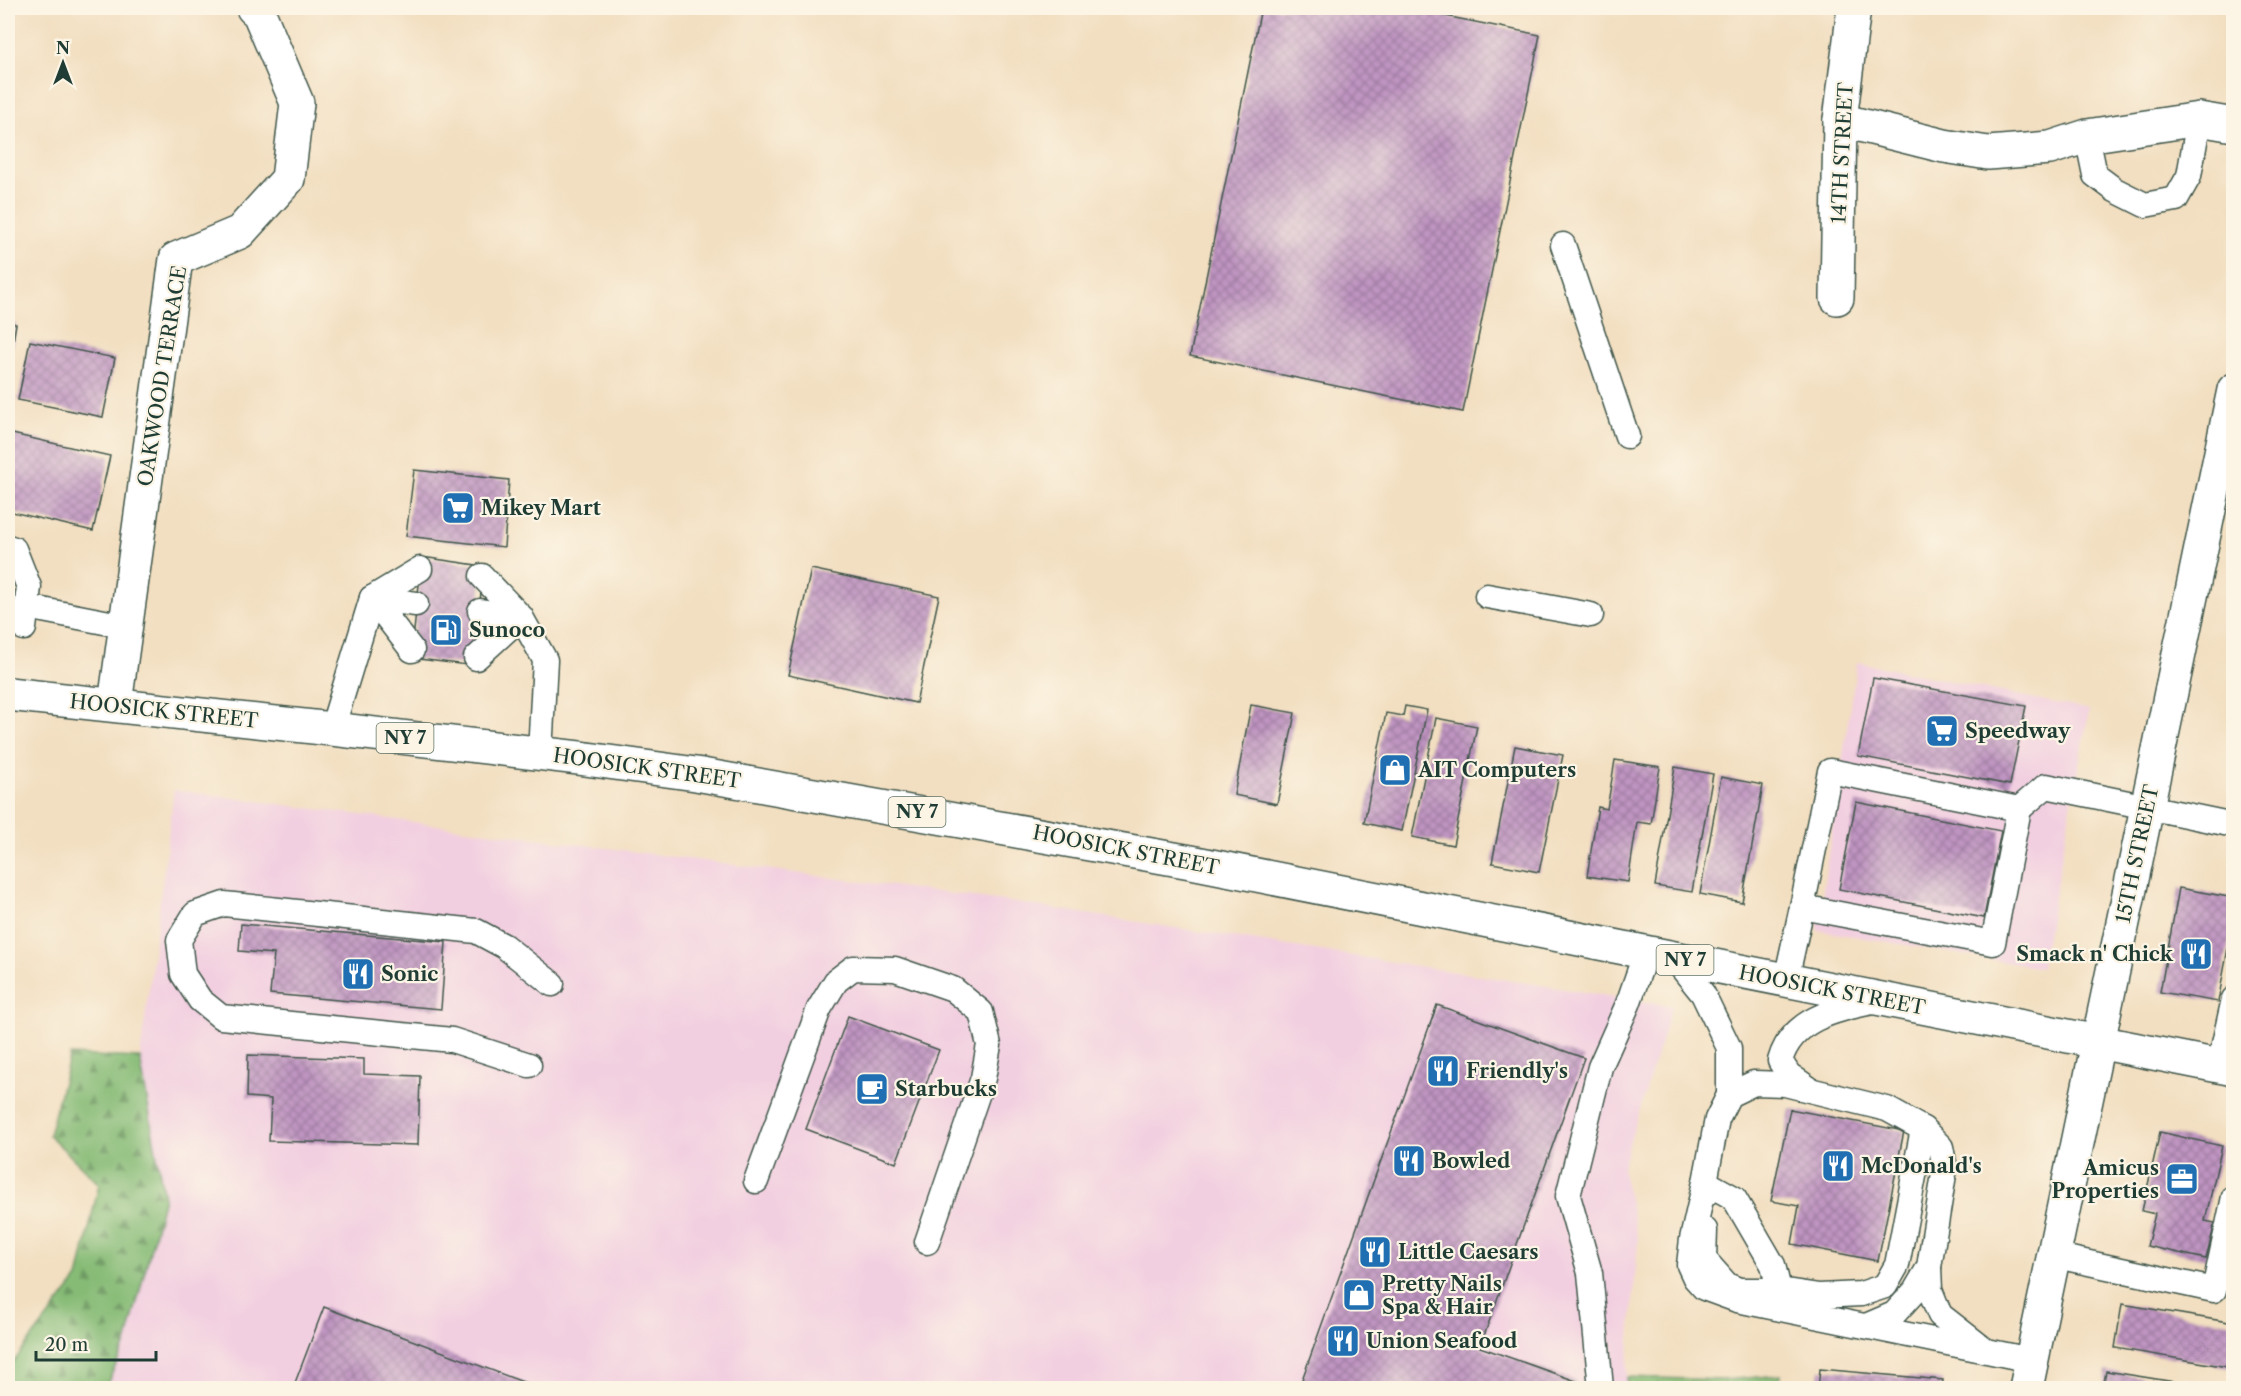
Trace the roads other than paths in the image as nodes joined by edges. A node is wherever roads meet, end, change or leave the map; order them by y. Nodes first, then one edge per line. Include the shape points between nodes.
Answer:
1 (253, 8) edge
2 (1854, 8) edge
3 (2199, 119) junction
4 (1840, 120) junction
5 (2234, 125) edge
6 (2087, 136) junction
7 (1563, 245) dead end
8 (1837, 298) dead end
9 (2234, 390) edge
10 (1627, 436) dead end
11 (8, 547) edge
12 (420, 569) dead end
13 (482, 576) dead end
14 (1487, 596) dead end
15 (372, 597) junction
16 (416, 604) dead end
17 (480, 611) dead end
18 (1591, 615) dead end
19 (521, 617) junction
20 (125, 626) junction
21 (411, 650) dead end
22 (476, 658) dead end
23 (8, 694) edge
24 (114, 704) junction
25 (332, 729) junction
26 (540, 753) junction
27 (2147, 807) junction
28 (2019, 809) junction
29 (2234, 825) edge
30 (1802, 907) junction
31 (1660, 955) junction
32 (1786, 980) junction
33 (552, 984) dead end
34 (2234, 999) edge
35 (1882, 1000) junction
36 (2096, 1043) junction
37 (529, 1065) dead end
38 (2226, 1067) edge
39 (1810, 1089) junction
40 (1729, 1095) junction
41 (1923, 1129) junction
42 (756, 1181) dead end
43 (1705, 1182) junction
44 (2234, 1197) edge
45 (927, 1242) dead end
46 (2052, 1255) junction
47 (1929, 1267) junction
48 (1779, 1290) junction
49 (1866, 1326) junction
50 (1986, 1351) junction
51 (2029, 1374) edge
52 (1601, 1389) edge

1 - 20 main road, OAKWOOD TERRACE via 259,13 297,103 288,178 240,232 176,259
2 - 4 main road, 14TH STREET
3 - 5 main road
3 - 6 main road
3 - 6 lane via 2189,176 2176,199 2145,205 2096,175
4 - 6 main road via 1988,153 2050,148
4 - 8 main road, 14TH STREET
7 - 10 lane
9 - 27 main road, 15TH STREET
11 - 20 lane via 14,549 29,587 26,618
12 - 15 lane
13 - 19 lane
14 - 18 lane
15 - 16 lane
15 - 21 lane
15 - 25 lane
17 - 19 lane
19 - 22 lane
19 - 26 lane via 545,660
20 - 24 main road, OAKWOOD TERRACE
23 - 24 main road, HOOSICK STREET / NY 7
24 - 25 main road, HOOSICK STREET / NY 7
25 - 26 main road, HOOSICK STREET / NY 7
26 - 31 main road, HOOSICK STREET / NY 7 via 696,774 989,825
27 - 28 lane via 2046,786
27 - 29 lane
27 - 36 main road, 15TH STREET
28 - 30 lane via 1993,943
28 - 30 lane via 1830,771
30 - 32 lane
31 - 32 main road, HOOSICK STREET / NY 7
31 - 40 lane via 1703,994 1729,1048
31 - 52 lane via 1628,1004 1600,1067 1568,1196 1590,1273
32 - 35 main road, HOOSICK STREET / NY 7
33 - 37 lane via 504,946 476,931 224,904 195,914 179,940 183,974 200,1000 221,1017 452,1040
34 - 38 lane
35 - 36 main road, HOOSICK STREET / NY 7
35 - 39 lane via 1832,1010 1805,1025 1787,1042 1780,1061 1789,1075
36 - 38 main road, HOOSICK STREET / NY 7
36 - 46 main road, 15TH STREET
39 - 40 lane via 1754,1083
39 - 41 lane via 1887,1109
40 - 43 lane via 1717,1119
41 - 47 lane via 1941,1148 1945,1168
41 - 48 lane via 1898,1265 1885,1286 1861,1294 1819,1296
42 - 45 lane via 819,1009 836,981 853,968 895,969 953,989 981,1012 989,1045 983,1078
43 - 48 lane via 1734,1198 1773,1265
43 - 48 lane via 1704,1259 1727,1285 1739,1290
43 - 49 lane via 1689,1265 1704,1288 1737,1300
44 - 46 lane via 2214,1290
46 - 51 main road, 15TH STREET
47 - 49 lane via 1915,1291 1894,1314
47 - 50 lane via 1930,1290 1940,1315
49 - 50 lane
50 - 51 lane

